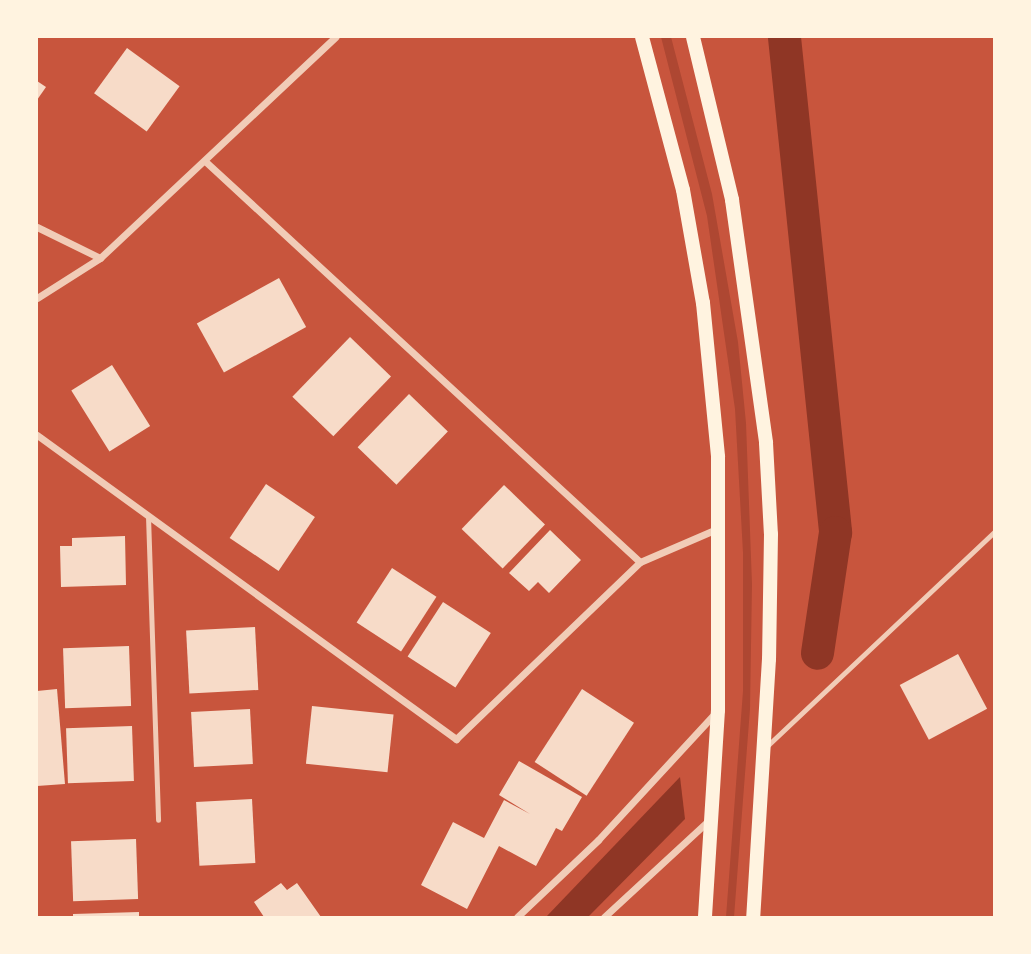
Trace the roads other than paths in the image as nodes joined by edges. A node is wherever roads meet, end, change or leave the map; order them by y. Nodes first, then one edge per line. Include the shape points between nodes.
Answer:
1 (335, 37) edge
2 (642, 37) edge
3 (693, 37) edge
4 (206, 162) junction
5 (37, 227) edge
6 (100, 258) junction
7 (37, 298) edge
8 (37, 435) edge
9 (148, 516) junction
10 (720, 528) junction
11 (994, 532) edge
12 (640, 562) junction
13 (718, 710) junction
14 (765, 749) junction
15 (713, 816) junction
16 (158, 820) dead end
17 (517, 917) edge
18 (604, 917) edge
19 (705, 917) edge
20 (753, 917) edge

1 - 4 street
2 - 10 main road via 683,190 703,303 713,385
3 - 14 main road via 732,200 760,377 771,534
4 - 6 street
4 - 12 street
5 - 6 street
6 - 7 street
8 - 9 street
9 - 12 street via 456,739
9 - 16 lane
10 - 12 street
10 - 13 main road
11 - 14 lane
13 - 15 main road
13 - 17 street via 598,840
14 - 20 main road
15 - 18 street
15 - 19 main road

